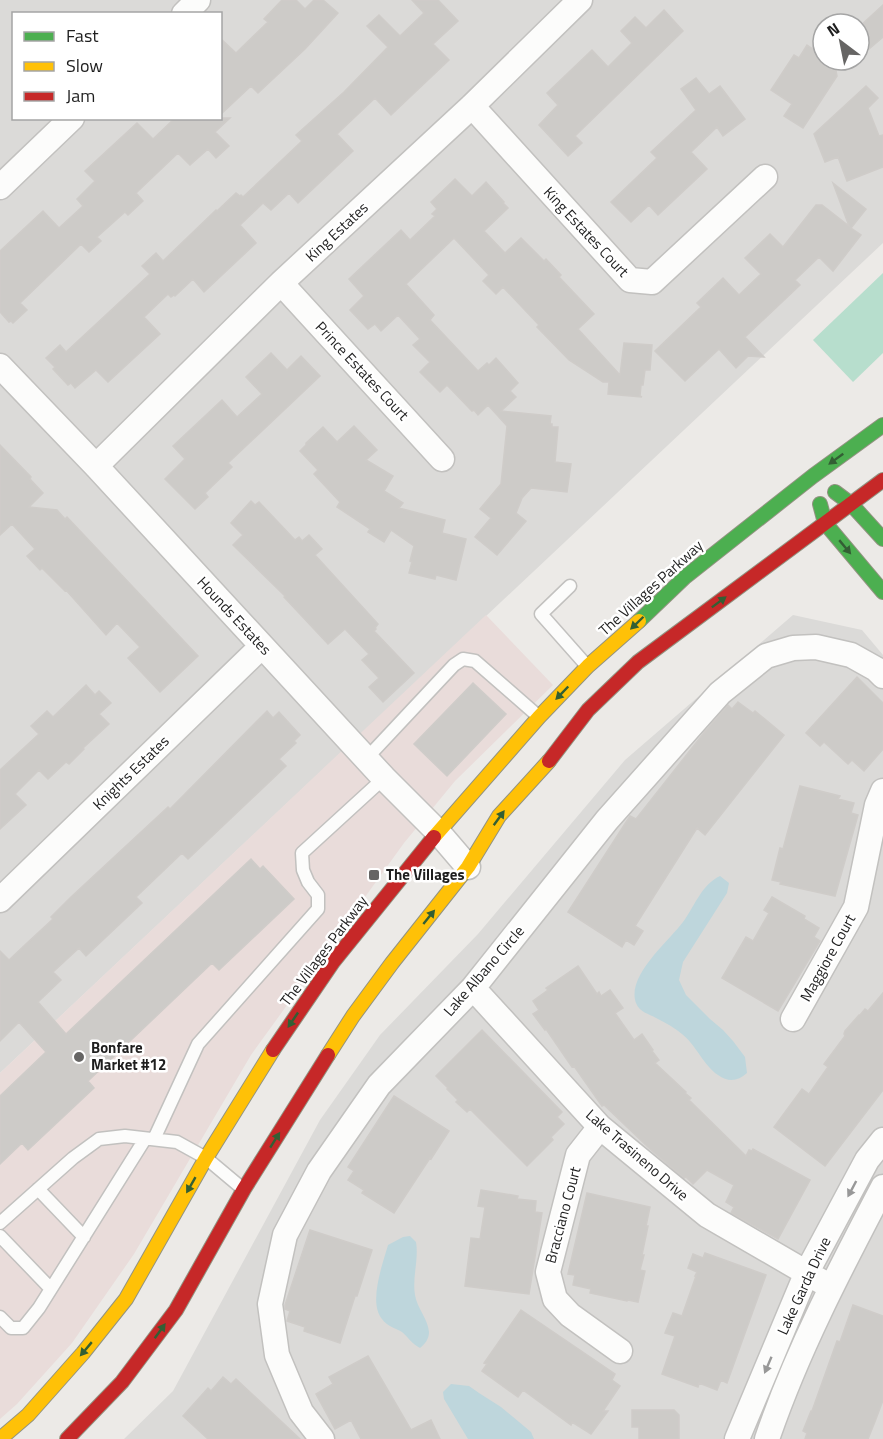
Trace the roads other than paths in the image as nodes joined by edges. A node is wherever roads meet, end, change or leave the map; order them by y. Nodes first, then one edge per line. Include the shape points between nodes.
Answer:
1 (198, 0) edge
2 (580, 0) edge
3 (186, 12) edge
4 (472, 106) junction
5 (70, 120) edge
6 (765, 177) dead end
7 (0, 187) edge
8 (281, 283) junction
9 (0, 366) edge
10 (883, 424) edge
11 (442, 459) dead end
12 (96, 466) junction
13 (813, 476) junction
14 (883, 480) edge
15 (852, 504) junction
16 (825, 523) junction
17 (883, 539) edge
18 (570, 586) dead end
19 (883, 592) edge
20 (262, 646) junction
21 (588, 666) junction
22 (883, 676) edge
23 (539, 717) junction
24 (366, 759) junction
25 (384, 778) junction
26 (883, 791) edge
27 (438, 832) junction
28 (468, 867) junction
29 (0, 900) edge
30 (473, 988) junction
31 (793, 1019) dead end
32 (600, 1127) junction
33 (150, 1139) junction
34 (883, 1140) edge
35 (207, 1158) junction
36 (883, 1187) edge
37 (38, 1189) junction
38 (244, 1189) junction
39 (0, 1223) edge
40 (0, 1236) edge
41 (84, 1237) junction
42 (807, 1272) junction
43 (831, 1287) junction
44 (51, 1289) junction
45 (0, 1317) edge
46 (620, 1351) dead end
47 (0, 1439) edge
48 (67, 1439) edge
49 (322, 1439) edge
50 (737, 1439) edge
51 (767, 1439) edge

1 - 3 street
2 - 4 street, King Estates
4 - 6 street, King Estates Court via 630,280 652,282
4 - 8 street, King Estates
5 - 7 street
8 - 11 street, Prince Estates Court
8 - 12 street, King Estates
9 - 12 street, Hounds Estates
10 -> 13 street, The Villages Parkway
12 - 20 street, Hounds Estates
13 - 15 street
13 - 16 street
13 -> 21 street, The Villages Parkway via 685,577
14 - 15 street
15 - 16 street
15 - 17 street
16 -> 19 street
28 -> 16 street via 499,816 547,764 588,710 638,662
18 - 21 lane via 541,614
20 - 24 street, Hounds Estates
20 - 29 street, Knights Estates
21 -> 23 street, The Villages Parkway
22 - 30 street, Lake Albano Circle via 851,655 816,647 793,648 766,656 720,693 608,820
23 - 24 lane via 475,661 464,659
23 - 27 street, The Villages Parkway
24 - 25 street, Hounds Estates
25 - 27 street, Hounds Estates
25 - 33 lane via 302,853 303,870 318,895 318,909 198,1044
26 - 31 street, Maggiore Court via 856,908
27 - 28 street, Hounds Estates
27 -> 35 street, The Villages Parkway via 333,962 264,1062
38 -> 28 street via 353,1016
30 - 32 street, Lake Trasineno Drive
30 - 49 street, Lake Albano Circle via 379,1085 319,1171 285,1235 270,1304 277,1355 300,1412
32 - 42 street, Lake Trasineno Drive via 707,1215
32 - 46 street, Bracciano Court via 578,1155 548,1272 555,1299 570,1315
33 - 35 lane via 177,1142
33 - 37 lane via 99,1139
33 - 41 lane
34 -> 42 street, Lake Garda Drive via 867,1160
35 - 38 lane
35 -> 47 street, The Villages Parkway via 126,1299 28,1415
36 - 43 street, Lake Garda Drive
37 - 39 lane
37 - 41 lane
48 -> 38 street via 123,1382 176,1310
40 - 44 lane
41 - 44 lane
42 - 43 street, Lake Trasineno Drive
42 -> 50 street, Lake Garda Drive
43 - 51 street, Lake Garda Drive via 781,1398
44 - 45 lane via 23,1328 11,1328

